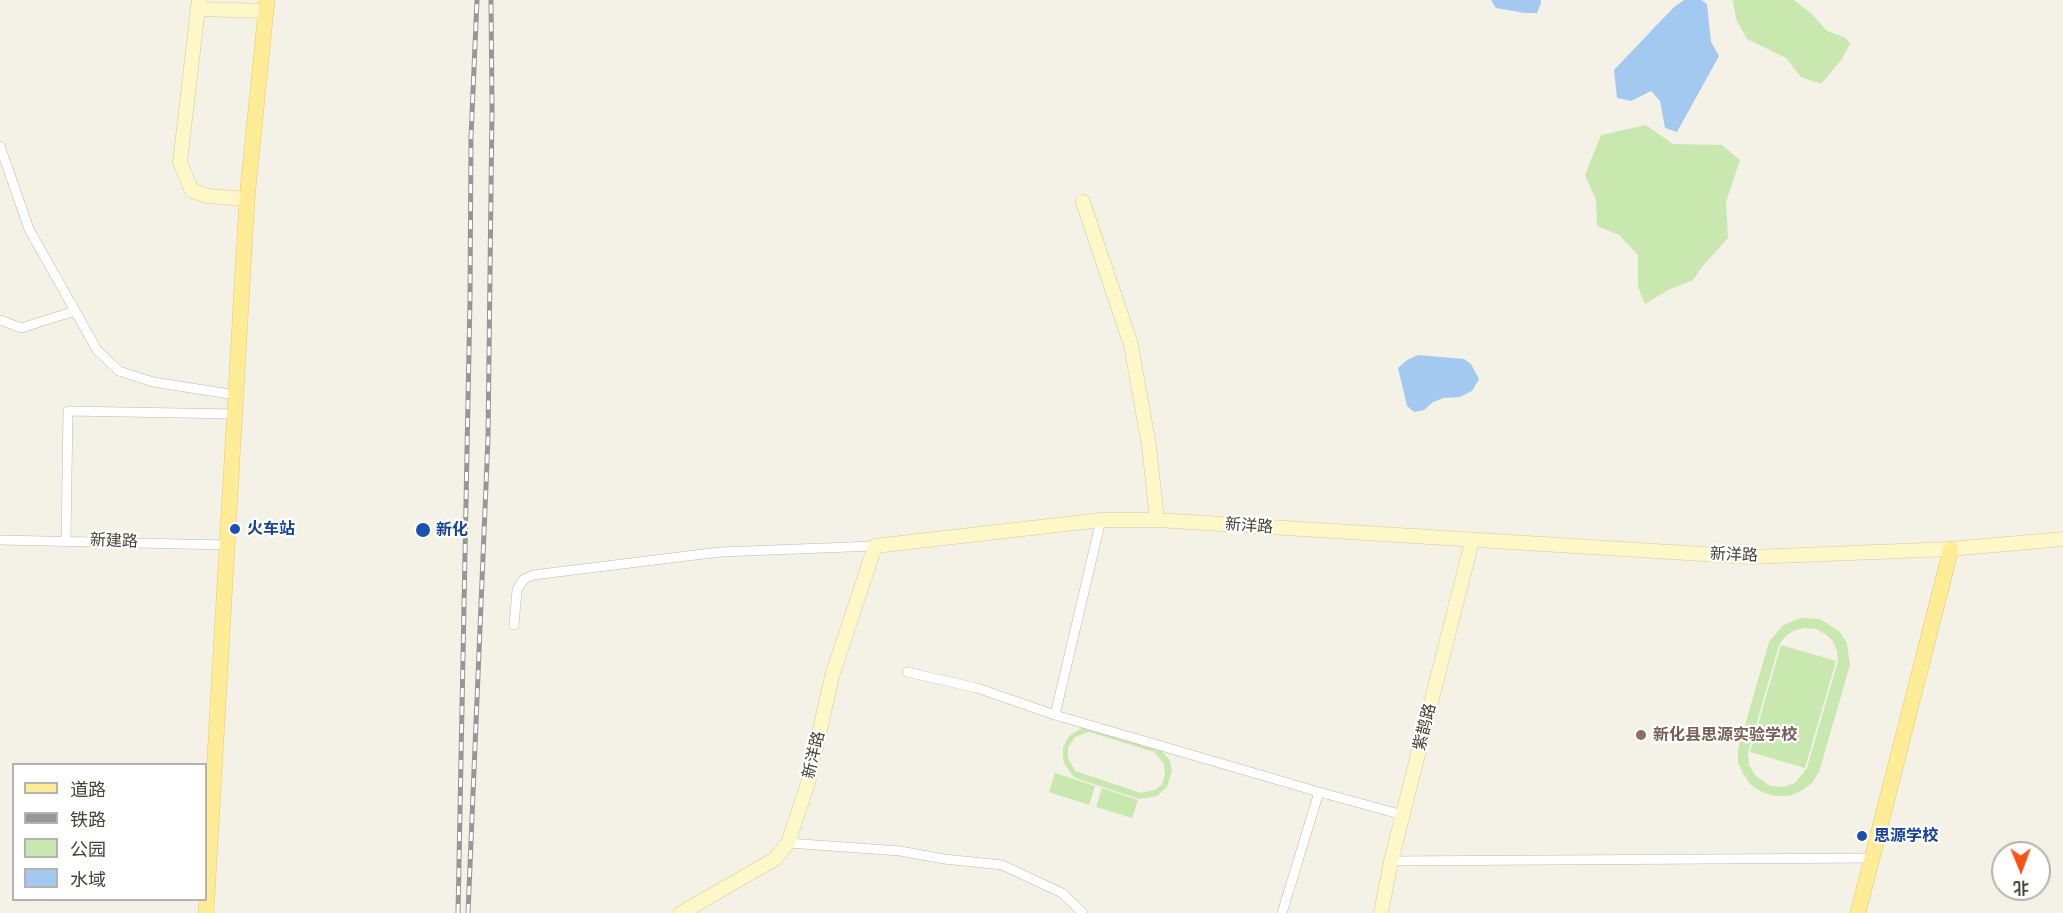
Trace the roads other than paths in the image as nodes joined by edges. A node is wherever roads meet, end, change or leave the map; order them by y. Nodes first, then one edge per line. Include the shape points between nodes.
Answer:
1 (198, 5) edge
2 (267, 5) edge
3 (0, 146) edge
4 (247, 199) junction
5 (1083, 202) dead end
6 (75, 311) junction
7 (0, 320) edge
8 (236, 394) junction
9 (235, 414) junction
10 (1157, 519) junction
11 (1101, 520) junction
12 (2063, 539) edge
13 (0, 540) edge
14 (66, 540) junction
15 (1472, 541) junction
16 (227, 545) junction
17 (874, 546) junction
18 (1951, 549) junction
19 (514, 625) dead end
20 (907, 672) dead end
21 (1055, 715) junction
22 (1319, 792) junction
23 (1403, 815) junction
24 (788, 843) junction
25 (1872, 858) junction
26 (1392, 861) junction
27 (207, 895) edge
28 (681, 913) edge
29 (1083, 913) edge
30 (1282, 913) edge
31 (1381, 913) edge
32 (1858, 913) edge

1 - 2 street
1 - 4 street via 180,162 192,191
2 - 4 main road
3 - 6 street via 29,229
4 - 8 main road
5 - 10 street via 1131,345
6 - 7 street via 21,328
6 - 8 street via 97,350 119,371 153,382
8 - 9 main road
9 - 14 street via 68,411
9 - 16 main road
10 - 11 street, 新洋路
10 - 15 street, 新洋路
11 - 17 street, 新洋路
11 - 21 street
12 - 18 street, 新洋路
13 - 14 street, 新建路
14 - 16 street, 新建路
15 - 18 street, 新洋路 via 1751,557
15 - 23 street, 紫鹊路
16 - 27 main road
17 - 19 street via 720,552 533,575 524,579 517,590
17 - 24 street, 新洋路 via 832,676 808,783
18 - 25 main road
20 - 21 street via 976,688
21 - 22 street
22 - 23 street
22 - 30 street
23 - 26 street, 紫鹊路
24 - 28 street, 新洋路 via 775,859
24 - 29 street via 900,851 1002,865 1062,893
25 - 26 street
25 - 32 main road
26 - 31 street, 紫鹊路

